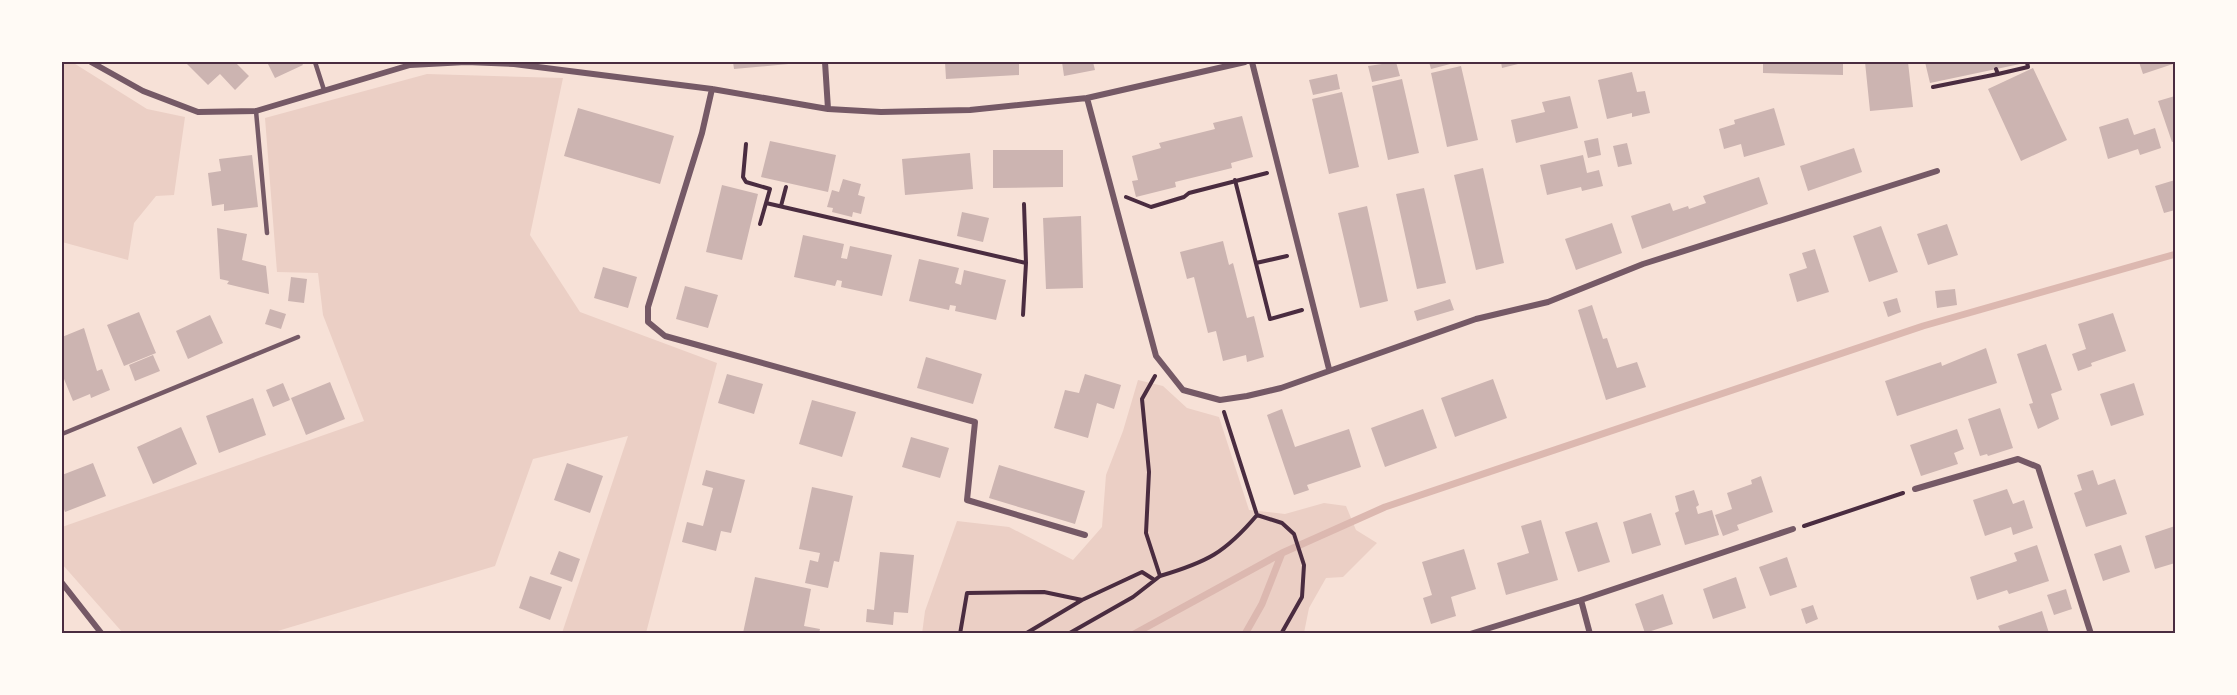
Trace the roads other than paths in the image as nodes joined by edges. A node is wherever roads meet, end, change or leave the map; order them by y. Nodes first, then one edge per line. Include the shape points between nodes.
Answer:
1 (91, 62) edge
2 (315, 62) edge
3 (825, 62) edge
4 (1245, 62) edge
5 (1252, 62) edge
6 (712, 89) junction
7 (324, 90) junction
8 (1087, 98) junction
9 (828, 109) junction
10 (256, 111) junction
11 (1937, 171) dead end
12 (267, 233) dead end
13 (298, 337) dead end
14 (1329, 369) junction
15 (62, 434) edge
16 (1915, 489) road end
17 (1793, 529) road end
18 (1085, 535) dead end
19 (62, 582) edge
20 (1581, 600) junction
21 (102, 633) edge
22 (1470, 633) edge
23 (1590, 633) edge
24 (2091, 633) edge

1 - 10 street via 143,91 198,112
2 - 7 lane
3 - 9 street
4 - 8 street
5 - 14 street
6 - 7 street via 514,64 465,62 410,65
6 - 9 street
6 - 18 street via 648,307 648,322 665,336 975,423 967,500
7 - 10 street
8 - 9 street via 970,110
8 - 14 street via 1156,356 1183,390 1220,400 1281,388
10 - 12 lane
11 - 14 street via 1643,264 1548,302 1476,319
13 - 15 lane
16 - 24 street via 2018,459 2038,467
17 - 20 street
19 - 21 street
20 - 22 street
20 - 23 street

